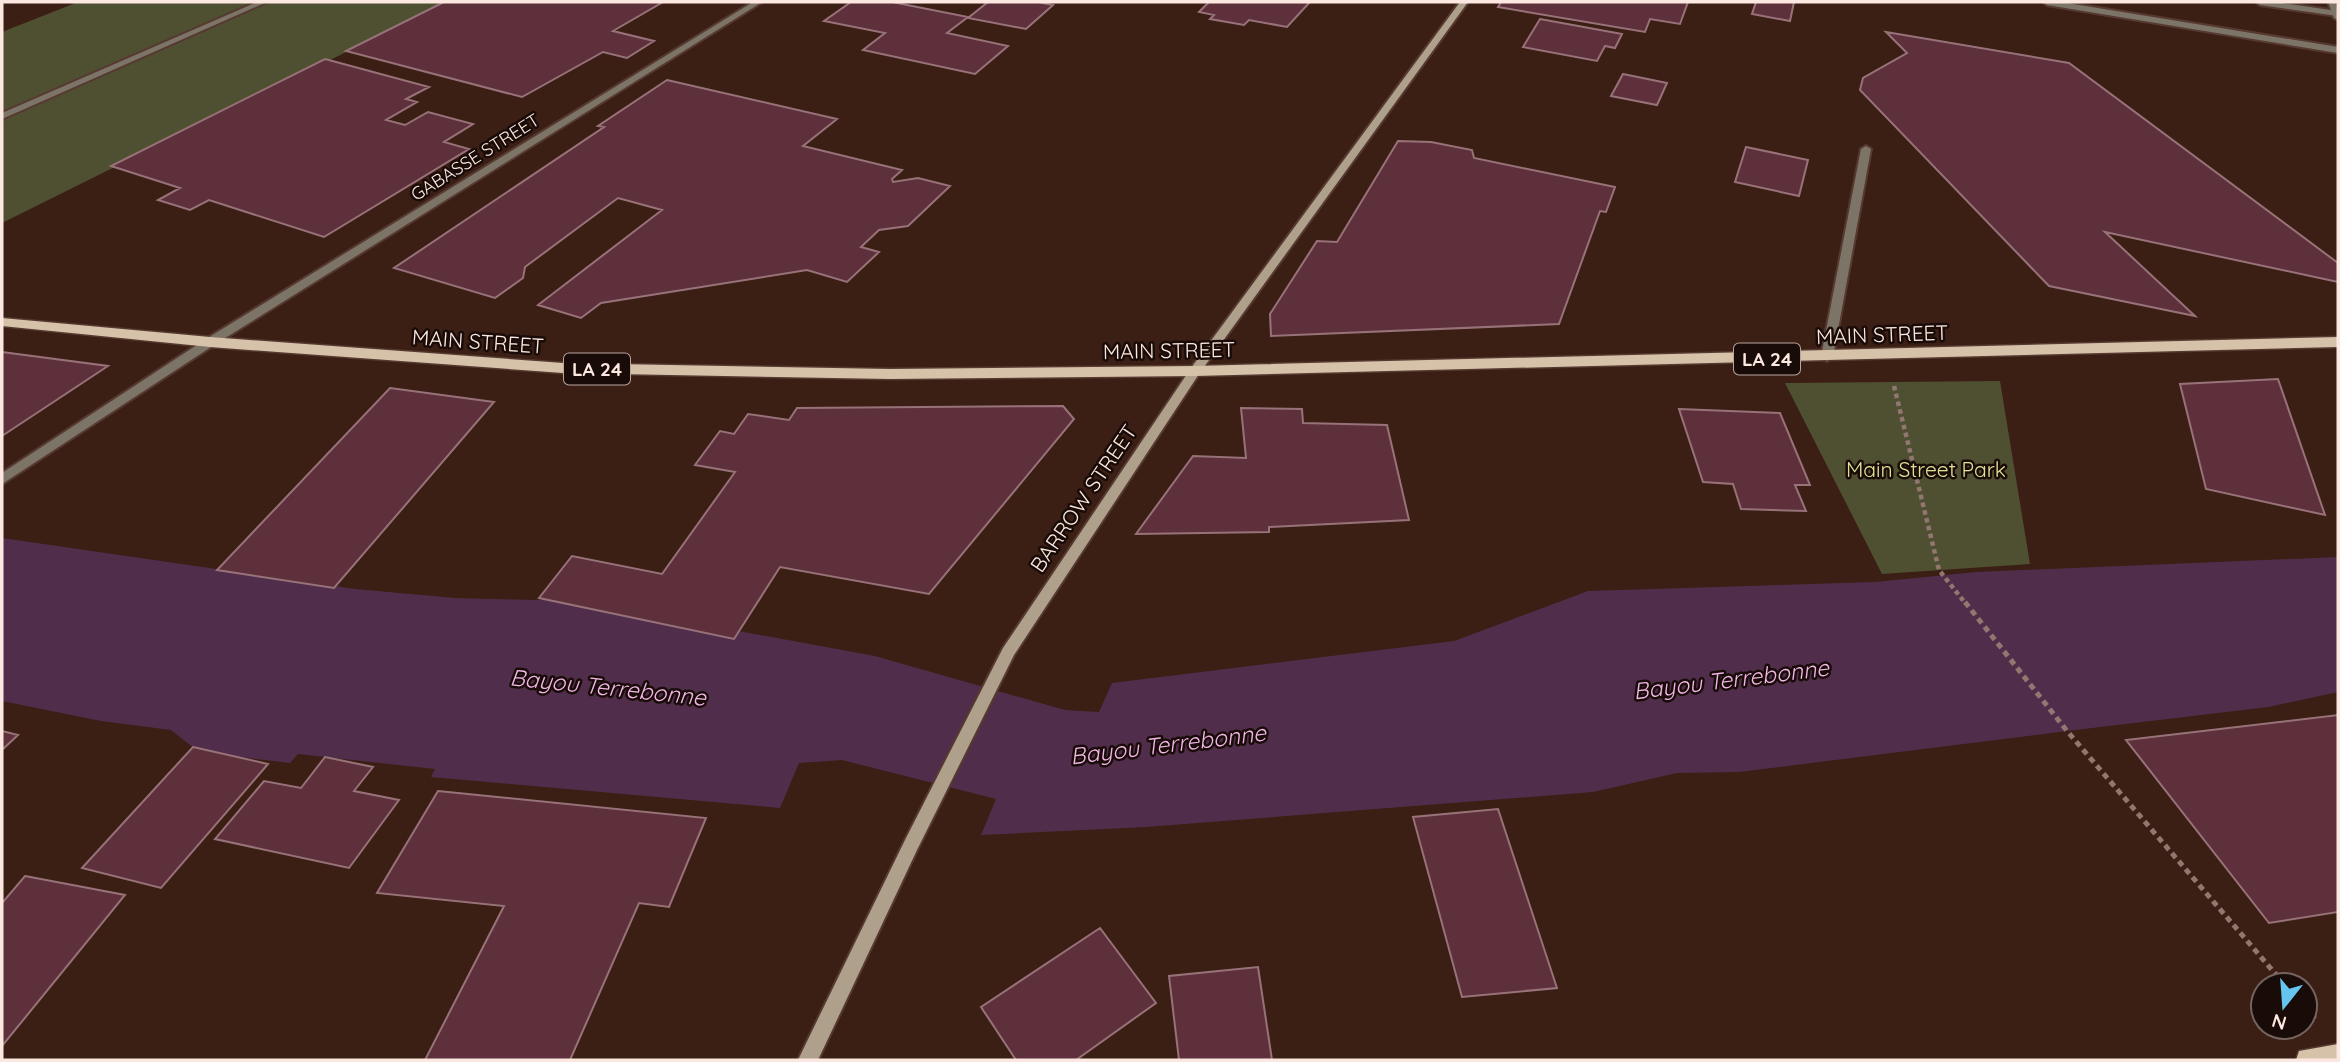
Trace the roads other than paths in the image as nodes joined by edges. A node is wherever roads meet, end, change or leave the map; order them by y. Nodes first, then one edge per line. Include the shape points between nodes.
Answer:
1 (263, 2) edge
2 (758, 2) edge
3 (1464, 2) edge
4 (2047, 2) edge
5 (2260, 2) edge
6 (2332, 2) edge
7 (2337, 16) edge
8 (2338, 50) edge
9 (2, 116) edge
10 (1866, 149) dead end
11 (2, 322) edge
12 (210, 342) junction
13 (2338, 342) edge
14 (1827, 357) junction
15 (1195, 371) junction
16 (2, 479) edge
17 (2338, 1056) edge
18 (808, 1060) edge
19 (2308, 1060) edge

1 - 9 street
2 - 12 street, GABASSE STREET
3 - 15 main road, BARROW STREET
4 - 8 street
5 - 7 street
6 - 7 street
10 - 14 street
11 - 12 main road, MAIN STREET / LA 24
12 - 15 main road, MAIN STREET / LA 24 via 563,368 890,374
12 - 16 street, GABASSE STREET
13 - 14 main road, MAIN STREET / LA 24
14 - 15 main road, MAIN STREET / LA 24
15 - 18 main road, BARROW STREET via 1008,652
17 - 19 main road

